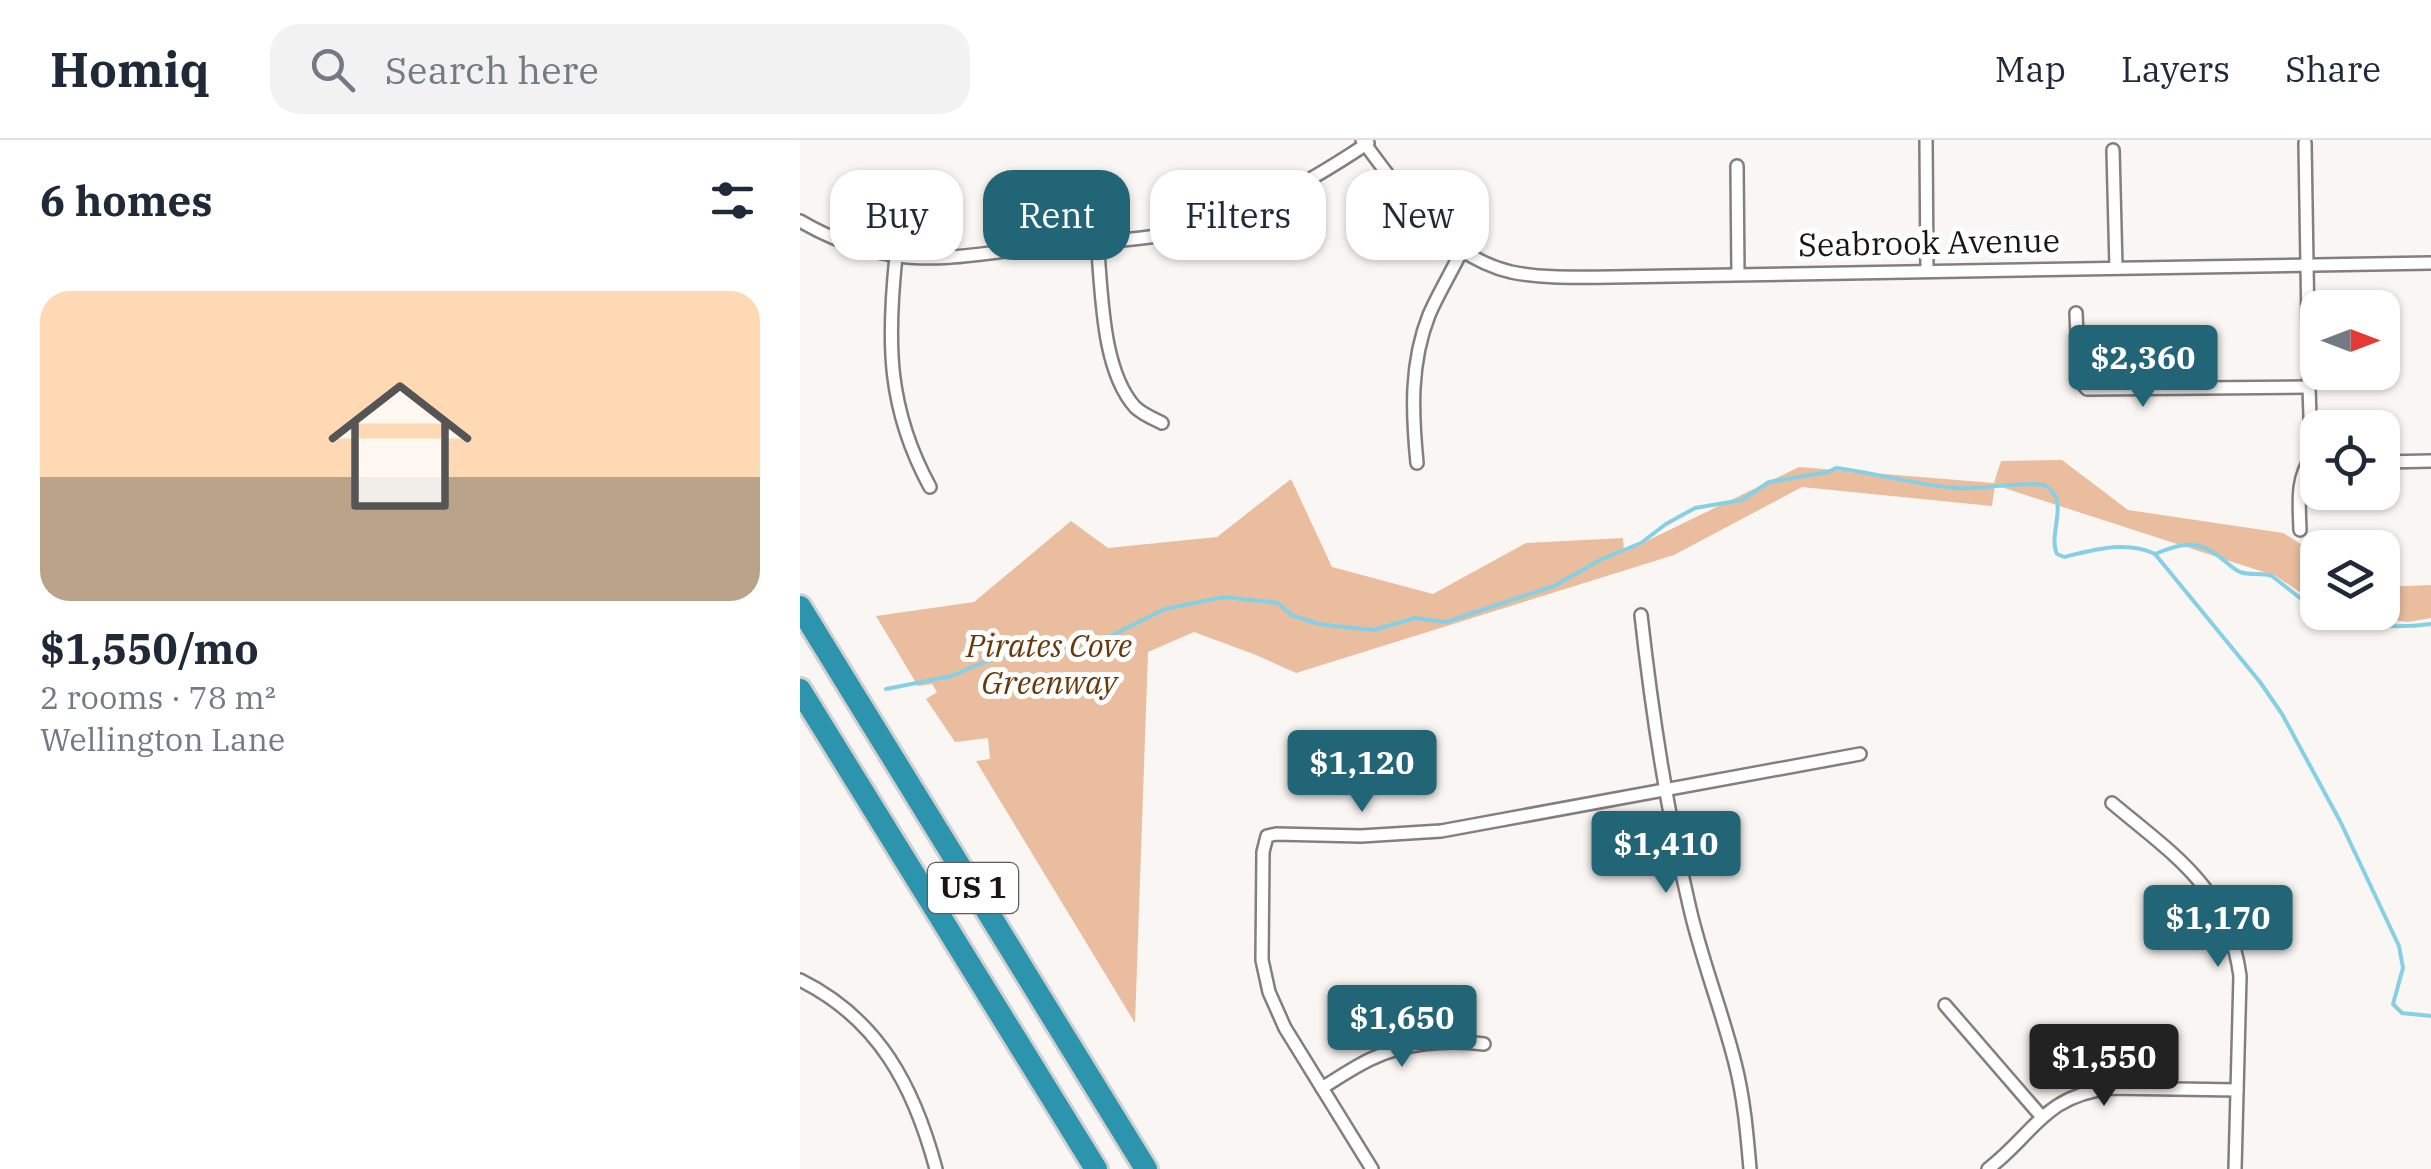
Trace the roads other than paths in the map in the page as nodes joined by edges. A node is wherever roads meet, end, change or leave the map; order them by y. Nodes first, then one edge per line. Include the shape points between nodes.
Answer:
1 (1926, 140) edge
2 (1366, 142) edge
3 (2305, 143) dead end
4 (2113, 150) dead end
5 (1737, 166) dead end
6 (1387, 170) edge
7 (800, 221) edge
8 (830, 236) edge
9 (1130, 237) edge
10 (896, 260) edge
11 (1098, 260) edge
12 (1458, 260) edge
13 (1478, 260) edge
14 (2431, 263) edge
15 (2306, 266) junction
16 (2116, 268) junction
17 (1927, 270) junction
18 (1738, 274) junction
19 (2306, 290) edge
20 (2076, 314) dead end
21 (2300, 387) edge
22 (1162, 423) dead end
23 (2431, 461) edge
24 (2400, 462) edge
25 (1417, 463) dead end
26 (2300, 481) edge
27 (930, 486) dead end
28 (2300, 530) dead end
29 (800, 608) edge
30 (1642, 615) dead end
31 (800, 690) edge
32 (1860, 754) dead end
33 (1666, 790) junction
34 (2112, 803) dead end
35 (800, 980) edge
36 (1945, 1005) dead end
37 (1484, 1044) dead end
38 (1322, 1088) junction
39 (2237, 1090) junction
40 (2041, 1116) junction
41 (936, 1169) edge
42 (1096, 1169) edge
43 (1146, 1169) edge
44 (1372, 1169) edge
45 (1750, 1169) edge
46 (1988, 1169) edge
47 (2235, 1169) edge

1 - 17 street
2 - 6 street, Seabrook Avenue
2 - 9 street via 1246,211
3 - 15 street
4 - 16 street
5 - 18 street
7 - 8 street
10 - 27 street via 892,366 900,415
11 - 22 street via 1114,364 1137,410
12 - 25 street via 1419,347 1412,395
13 - 18 street, Seabrook Avenue via 1535,276
14 - 15 street, Seabrook Avenue
15 - 16 street, Seabrook Avenue
15 - 19 street
16 - 17 street, Seabrook Avenue
17 - 18 street, Seabrook Avenue
20 - 21 street via 2079,380 2087,389
23 - 24 street
26 - 28 street
29 - 43 highway, US 1
30 - 33 street
31 - 42 highway, US 1
32 - 33 street
33 - 38 street via 1441,831 1267,836 1265,978 1280,1018
33 - 45 street via 1689,907 1736,1067
34 - 39 street via 2196,876 2230,929 2240,976
35 - 41 street via 850,1012 883,1049 925,1128
36 - 40 street
37 - 38 street via 1439,1042 1398,1050
38 - 44 street
39 - 40 street via 2090,1090
39 - 47 street
40 - 46 street

